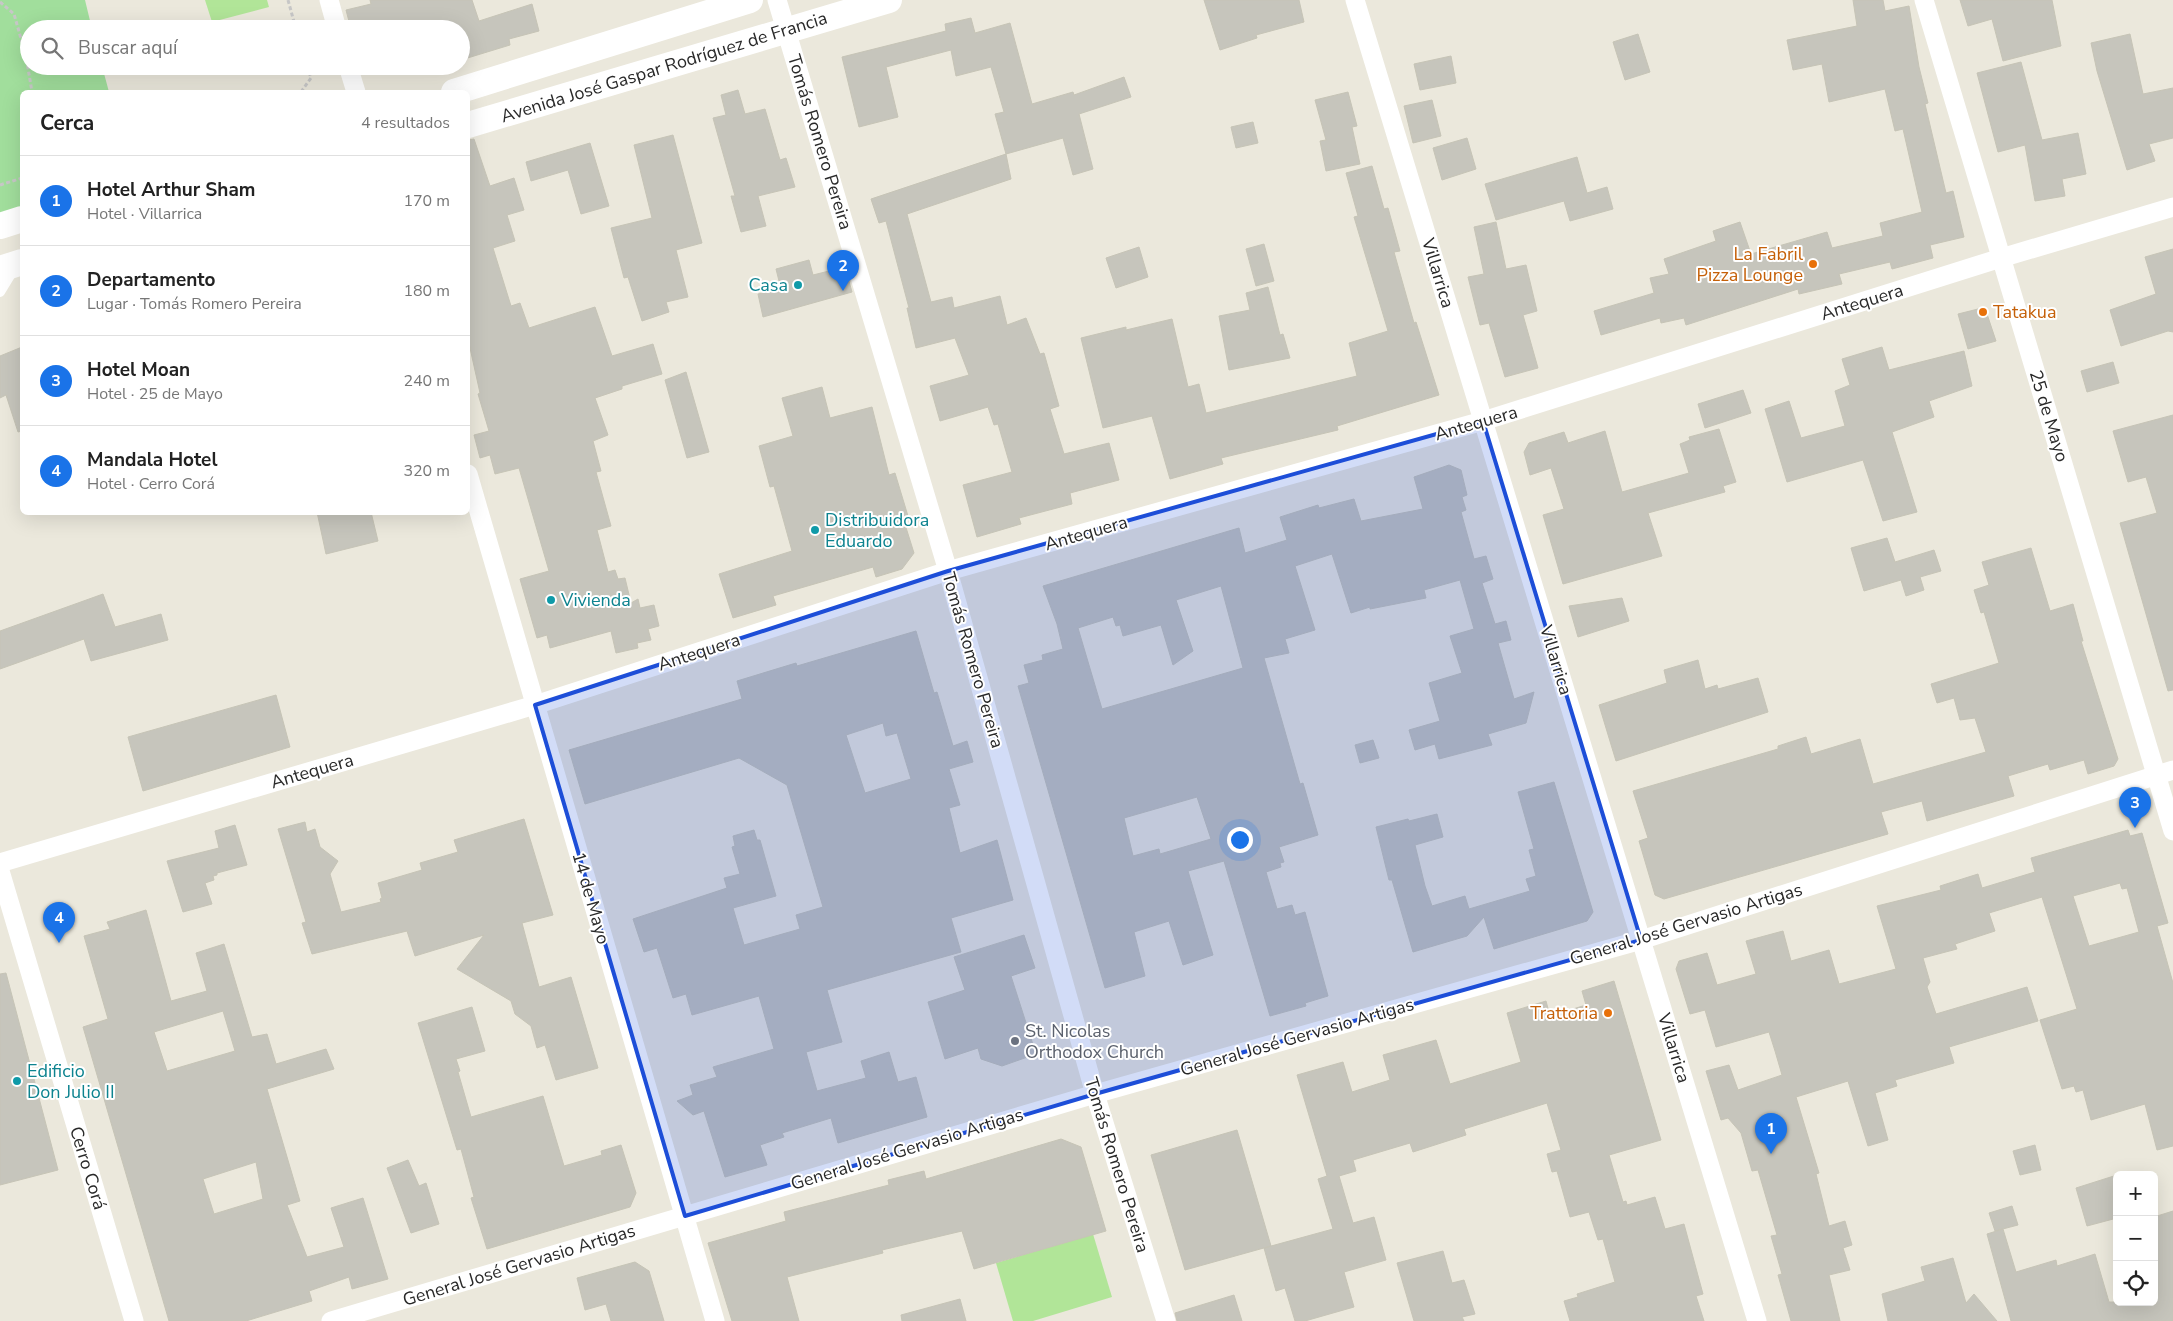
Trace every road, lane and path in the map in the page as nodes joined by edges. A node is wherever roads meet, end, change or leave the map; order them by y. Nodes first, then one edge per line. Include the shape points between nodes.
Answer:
1 (288, 0) edge
2 (328, 0) edge
3 (750, 0) edge
4 (777, 0) edge
5 (889, 0) edge
6 (1355, 0) edge
7 (1924, 0) edge
8 (0, 2) edge
9 (294, 20) edge
10 (334, 20) edge
11 (786, 31) junction
12 (20, 35) edge
13 (29, 75) edge
14 (310, 75) edge
15 (351, 75) edge
16 (32, 90) edge
17 (302, 90) edge
18 (355, 90) edge
19 (460, 90) edge
20 (470, 124) edge
21 (20, 179) edge
22 (0, 185) edge
23 (2173, 207) edge
24 (20, 220) edge
25 (0, 226) edge
26 (2002, 258) junction
27 (14, 265) edge
28 (0, 292) edge
29 (1483, 421) junction
30 (470, 481) edge
31 (948, 571) junction
32 (535, 705) junction
33 (2164, 772) edge
34 (2173, 831) edge
35 (0, 863) edge
36 (0, 871) edge
37 (1641, 940) junction
38 (1095, 1094) junction
39 (685, 1216) junction
40 (134, 1321) edge
41 (331, 1321) edge
42 (715, 1321) edge
43 (1166, 1321) edge
44 (1757, 1321) edge

1 - 9 path
2 - 10 street
3 - 19 main road
4 - 11 street, Tomás Romero Pereira
5 - 11 main road, Avenida José Gaspar Rodríguez de Francia
6 - 29 street, Villarrica
7 - 26 street, 25 de Mayo
8 - 12 path via 14,14
11 - 20 main road, Avenida José Gaspar Rodríguez de Francia
11 - 31 street, Tomás Romero Pereira
13 - 16 path
14 - 17 path
15 - 18 street
21 - 22 path
23 - 26 street, Antequera
24 - 25 main road
26 - 29 street, Antequera
26 - 33 street, 25 de Mayo
27 - 28 lane
29 - 31 street, Antequera
29 - 37 street, Villarrica
30 - 32 street, 14 de Mayo
31 - 32 street, Antequera
31 - 38 street, Tomás Romero Pereira
32 - 35 street, Antequera
32 - 39 street, 14 de Mayo
33 - 34 street, 25 de Mayo
33 - 37 street, General José Gervasio Artigas
36 - 40 street, Cerro Corá
37 - 38 street, General José Gervasio Artigas
37 - 44 street, Villarrica
38 - 39 street, General José Gervasio Artigas
38 - 43 street, Tomás Romero Pereira
39 - 41 street, General José Gervasio Artigas
39 - 42 street, 14 de Mayo

